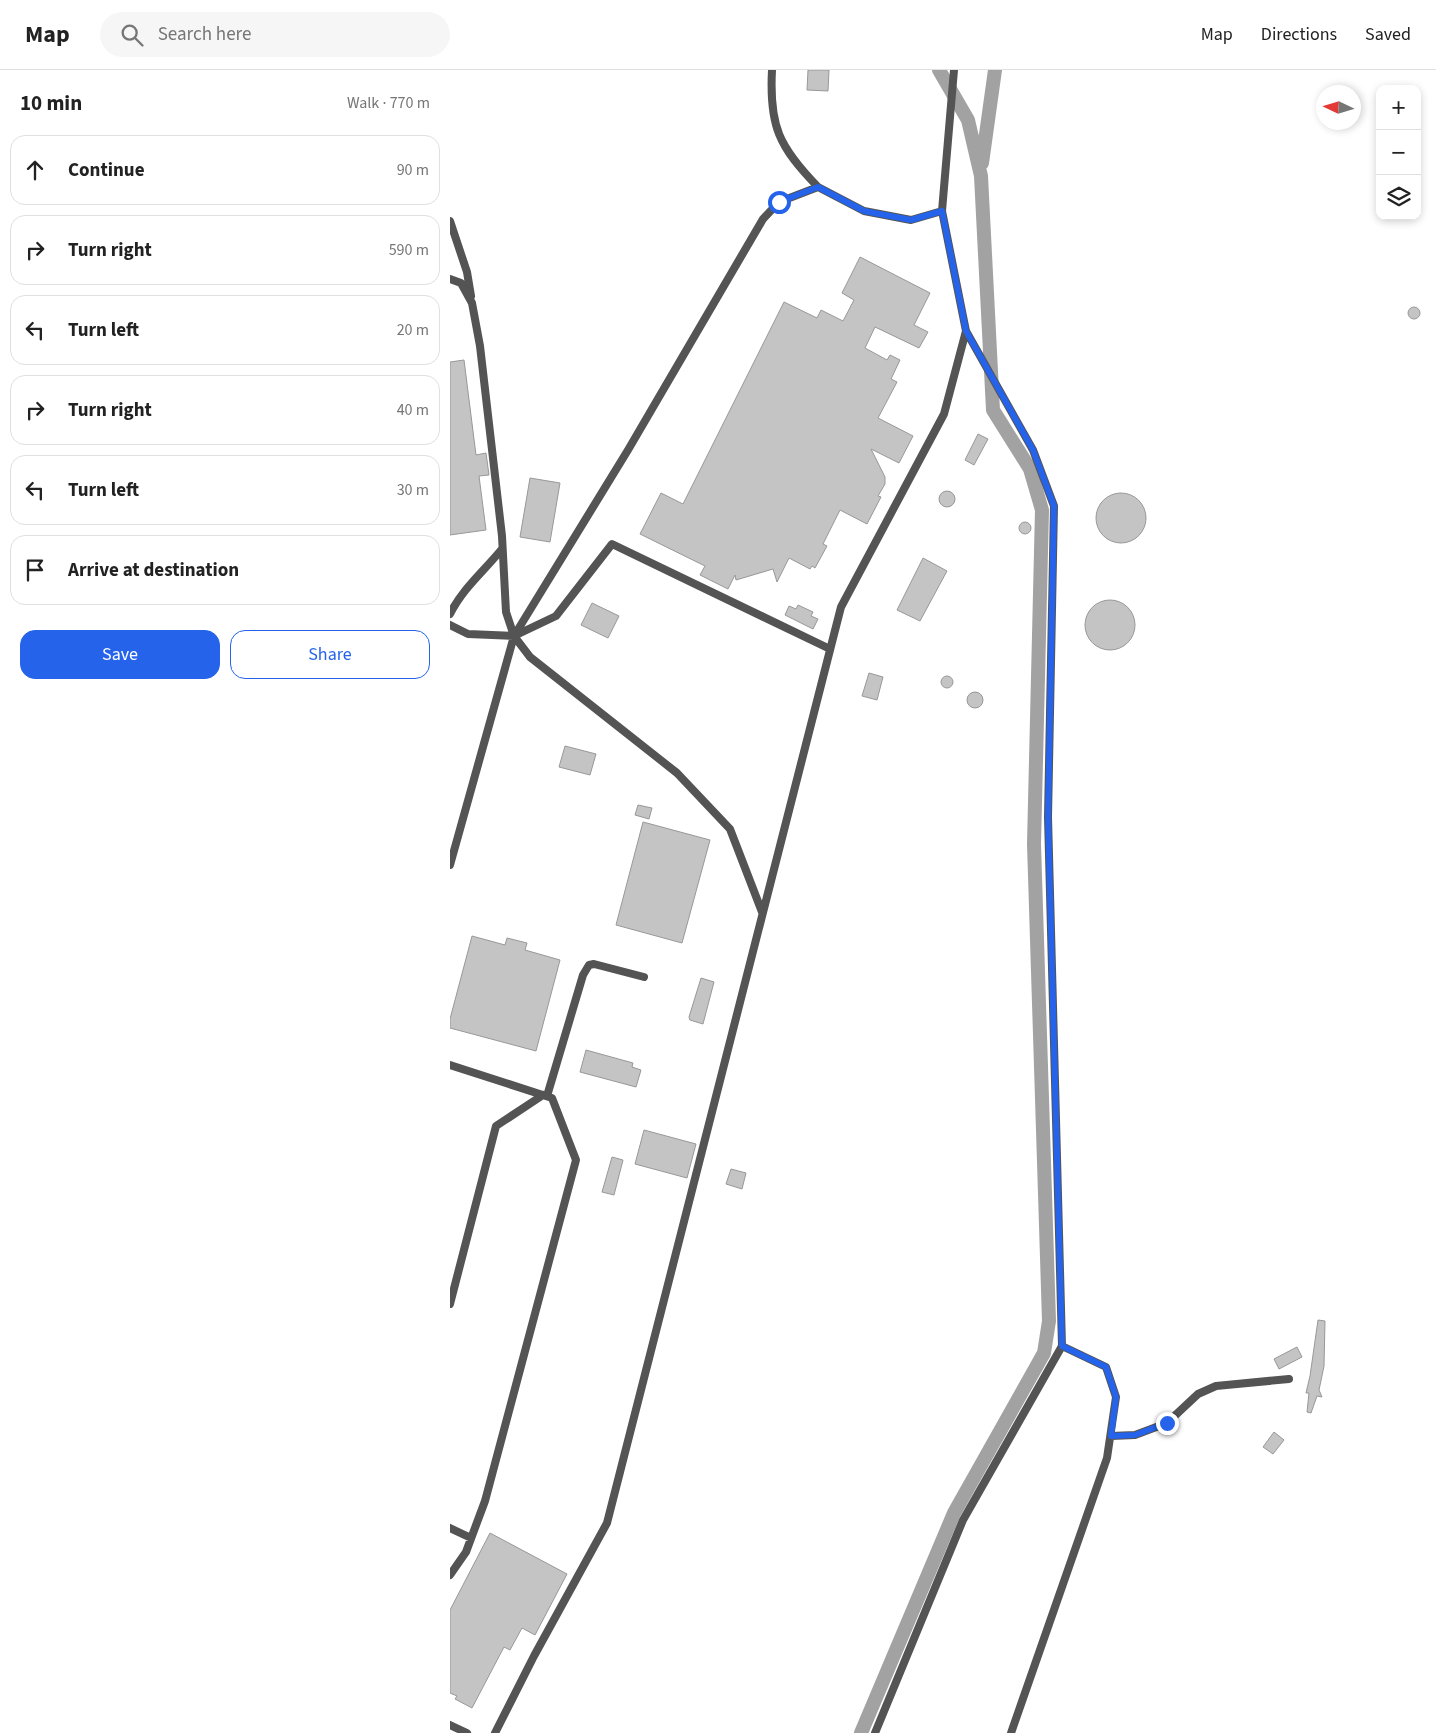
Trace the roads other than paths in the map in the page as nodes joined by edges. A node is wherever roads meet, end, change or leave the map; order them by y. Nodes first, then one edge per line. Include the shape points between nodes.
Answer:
1 (772, 70) edge
2 (954, 70) edge
3 (818, 187) junction
4 (942, 211) junction
5 (450, 220) edge
6 (450, 279) edge
7 (472, 303) junction
8 (966, 331) junction
9 (502, 549) junction
10 (450, 614) edge
11 (450, 625) edge
12 (514, 636) junction
13 (830, 649) junction
14 (450, 865) edge
15 (762, 912) junction
16 (644, 976) dead end
17 (450, 1065) edge
18 (545, 1096) junction
19 (450, 1304) edge
20 (1062, 1346) junction
21 (1289, 1379) dead end
22 (1111, 1436) junction
23 (450, 1528) edge
24 (472, 1538) junction
25 (450, 1575) edge
26 (450, 1725) edge
27 (468, 1733) edge
28 (495, 1733) edge
29 (875, 1733) edge
30 (1011, 1733) edge

1 - 3 lane via 773,120 791,159
2 - 4 lane
3 - 4 lane via 864,211 911,220
3 - 12 lane via 779,202 763,219 628,450
4 - 8 lane
5 - 7 lane via 467,272
6 - 7 lane via 461,283
7 - 9 lane via 480,346
8 - 13 lane via 944,414 842,607
8 - 20 lane via 1033,450 1054,506 1048,817
9 - 10 lane via 476,575
9 - 12 lane via 506,612
11 - 12 lane via 468,634
12 - 13 lane via 556,616 612,544
12 - 14 lane
12 - 15 lane via 530,656 677,773 730,829
13 - 15 lane
15 - 28 lane via 607,1523
16 - 18 lane via 589,965 583,975
17 - 18 lane
18 - 19 lane via 496,1126
18 - 24 lane via 552,1098 576,1160
20 - 22 lane via 1106,1367 1116,1397
20 - 29 lane via 963,1520
21 - 22 lane via 1216,1386 1198,1394 1167,1423 1135,1435
22 - 30 lane via 1108,1458
23 - 24 lane
24 - 25 lane
26 - 27 lane

